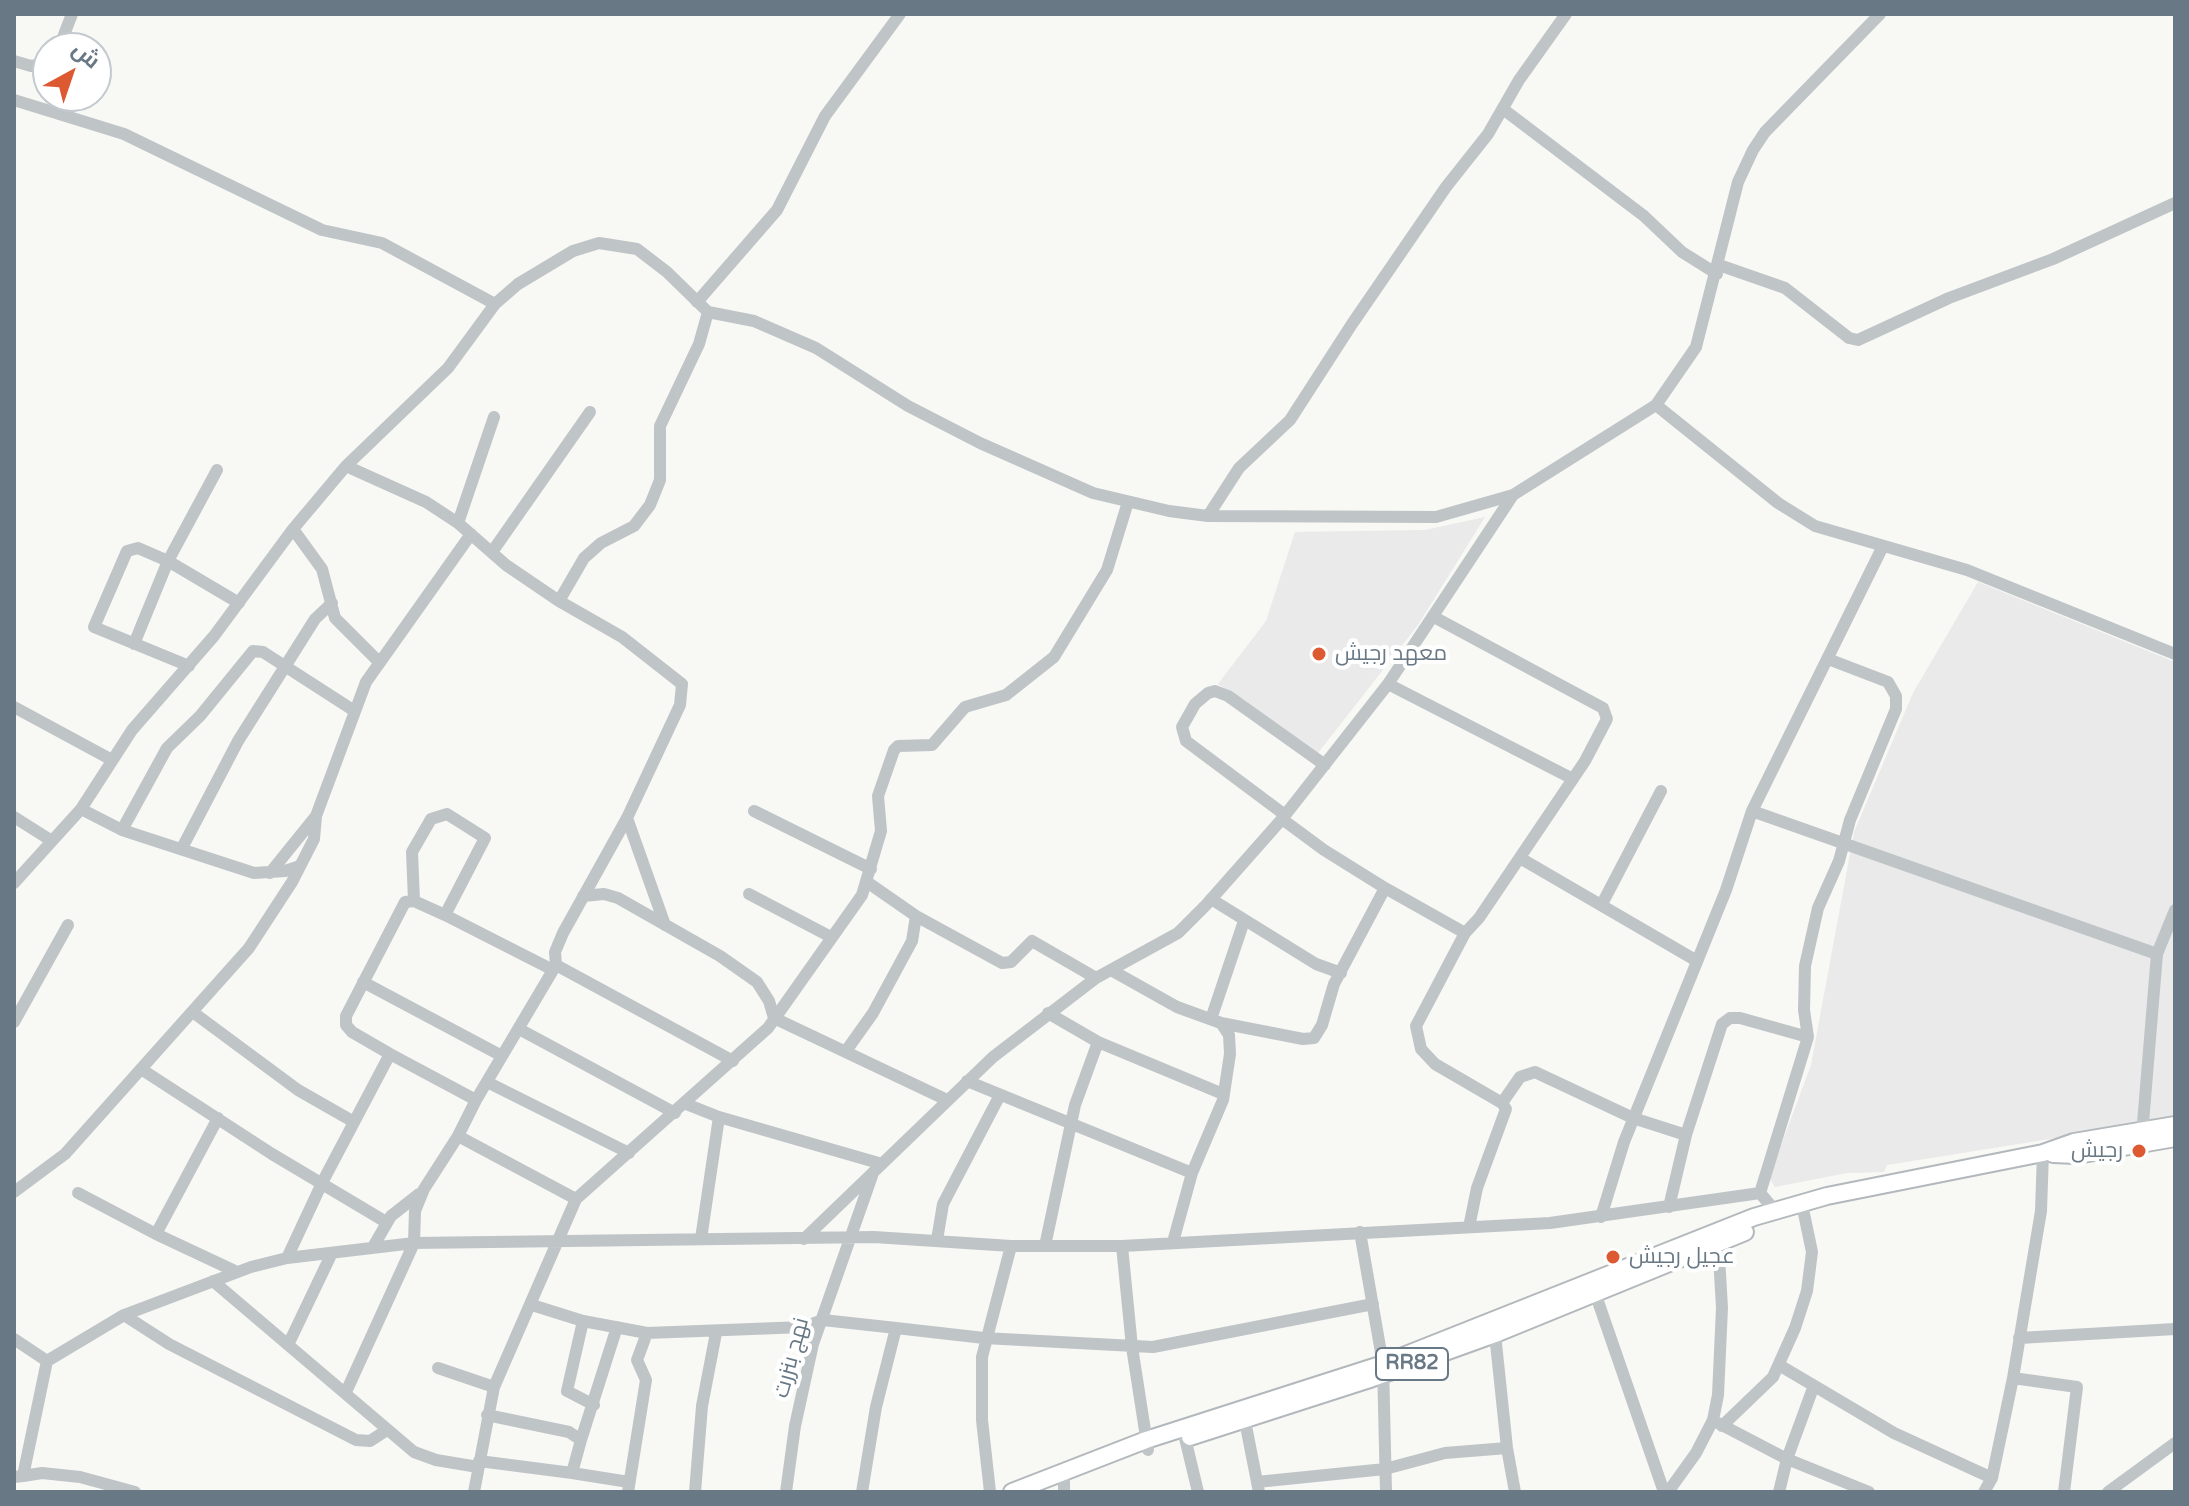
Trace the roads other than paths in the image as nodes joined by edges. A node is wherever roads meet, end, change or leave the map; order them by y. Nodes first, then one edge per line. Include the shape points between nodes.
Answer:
1 (900, 14) edge
2 (1566, 14) edge
3 (1880, 14) edge
4 (14, 100) edge
5 (1503, 109) junction
6 (2175, 203) edge
7 (1718, 269) junction
8 (697, 302) junction
9 (495, 304) junction
10 (708, 312) junction
11 (1656, 405) junction
12 (590, 412) dead end
13 (494, 417) dead end
14 (346, 466) junction
15 (217, 470) dead end
16 (1513, 495) junction
17 (1128, 502) junction
18 (1208, 516) junction
19 (458, 523) junction
20 (293, 529) junction
21 (471, 534) junction
22 (1883, 546) junction
23 (492, 552) junction
24 (168, 561) junction
25 (559, 601) junction
26 (239, 603) junction
27 (332, 603) junction
28 (1434, 617) junction
29 (134, 644) junction
30 (2175, 654) edge
31 (1828, 659) junction
32 (378, 661) junction
33 (189, 666) junction
34 (284, 667) junction
35 (1388, 684) junction
36 (14, 707) edge
37 (353, 710) junction
38 (112, 760) junction
39 (1325, 765) junction
40 (1573, 779) junction
41 (1661, 791) dead end
42 (81, 809) junction
43 (754, 811) dead end
44 (1752, 811) junction
45 (316, 816) junction
46 (14, 817) edge
47 (1284, 817) junction
48 (627, 818) junction
49 (122, 830) junction
50 (52, 841) junction
51 (1844, 842) junction
52 (182, 848) junction
53 (1520, 858) junction
54 (300, 866) junction
55 (871, 869) junction
56 (270, 873) junction
57 (867, 882) junction
58 (14, 883) edge
59 (1385, 888) junction
60 (749, 894) dead end
61 (583, 896) junction
62 (1211, 899) junction
63 (414, 901) junction
64 (1602, 904) junction
65 (2175, 910) edge
66 (445, 915) junction
67 (916, 916) junction
68 (1244, 921) junction
69 (68, 925) dead end
70 (665, 925) junction
71 (1465, 933) junction
72 (831, 937) junction
73 (2157, 954) junction
74 (1697, 961) junction
75 (555, 968) junction
76 (1111, 970) junction
77 (1341, 973) junction
78 (1096, 978) junction
79 (363, 982) junction
80 (194, 1013) junction
81 (1048, 1013) junction
82 (774, 1018) junction
83 (1216, 1021) junction
84 (14, 1022) edge
85 (519, 1029) junction
86 (1808, 1037) junction
87 (1098, 1042) junction
88 (846, 1051) junction
89 (390, 1054) junction
90 (502, 1056) junction
91 (733, 1061) junction
92 (141, 1069) junction
93 (967, 1081) junction
94 (487, 1082) junction
95 (1223, 1094) junction
96 (1000, 1095) junction
97 (476, 1100) junction
98 (947, 1100) junction
99 (1502, 1103) junction
100 (680, 1108) junction
101 (719, 1117) junction
102 (218, 1118) junction
103 (1633, 1118) junction
104 (354, 1122) junction
105 (1072, 1125) junction
106 (2175, 1125) edge
107 (1686, 1135) junction
108 (458, 1136) junction
109 (2142, 1136) junction
110 (2175, 1138) edge
111 (629, 1153) junction
112 (2043, 1153) junction
113 (878, 1168) junction
114 (1192, 1173) junction
115 (323, 1181) junction
116 (424, 1189) junction
117 (14, 1192) edge
118 (78, 1193) dead end
119 (1760, 1193) junction
120 (576, 1199) junction
121 (1802, 1204) junction
122 (1669, 1207) junction
123 (1777, 1213) junction
124 (1601, 1217) junction
125 (386, 1222) junction
126 (1469, 1227) junction
127 (1360, 1232) junction
128 (156, 1234) junction
129 (849, 1236) junction
130 (558, 1239) junction
131 (701, 1239) junction
132 (804, 1239) junction
133 (937, 1240) junction
134 (1714, 1240) junction
135 (1173, 1242) junction
136 (414, 1243) junction
137 (1011, 1246) junction
138 (1045, 1246) junction
139 (1122, 1246) junction
140 (373, 1247) junction
141 (331, 1255) junction
142 (287, 1258) junction
143 (237, 1272) junction
144 (213, 1281) junction
145 (1594, 1289) junction
146 (1373, 1304) junction
147 (532, 1305) junction
148 (124, 1315) junction
149 (823, 1320) junction
150 (583, 1321) junction
151 (617, 1327) junction
152 (896, 1328) junction
153 (2175, 1329) edge
154 (647, 1333) junction
155 (716, 1333) junction
156 (1495, 1334) junction
157 (984, 1338) junction
158 (2019, 1338) junction
159 (14, 1339) edge
160 (288, 1345) junction
161 (1132, 1347) junction
162 (47, 1361) junction
163 (1779, 1365) junction
164 (438, 1368) dead end
165 (1374, 1372) junction
166 (2013, 1378) junction
167 (494, 1387) junction
168 (1813, 1388) junction
169 (346, 1392) junction
170 (594, 1405) junction
171 (487, 1415) junction
172 (1245, 1421) junction
173 (1718, 1423) junction
174 (387, 1430) junction
175 (1185, 1438) junction
176 (581, 1440) junction
177 (2175, 1443) edge
178 (1147, 1445) junction
179 (1507, 1448) junction
180 (1787, 1459) junction
181 (479, 1464) junction
182 (1385, 1469) junction
183 (572, 1473) junction
184 (18, 1476) edge
185 (1992, 1478) junction
186 (1064, 1486) edge
187 (628, 1487) edge
188 (1258, 1487) edge
189 (110, 1489) edge
190 (135, 1492) edge
191 (474, 1492) edge
192 (695, 1492) edge
193 (786, 1492) edge
194 (862, 1492) edge
195 (990, 1492) edge
196 (1012, 1492) edge
197 (1038, 1492) edge
198 (1198, 1492) edge
199 (1386, 1492) edge
200 (1515, 1492) edge
201 (1666, 1492) edge
202 (1779, 1492) edge
203 (1869, 1492) edge
204 (1984, 1492) edge
205 (2064, 1492) edge
206 (2108, 1492) edge

1 - 8 street via 825,116 777,210
2 - 5 street
3 - 7 street via 1753,150 1738,182
4 - 9 street via 124,134 322,230 382,243
5 - 7 street via 1627,202 1682,252
5 - 18 street via 1290,420 1239,468
6 - 7 street via 1858,340 1785,288
7 - 11 street via 1696,347
8 - 9 street via 645,254 625,245 599,243 541,269
8 - 10 street
9 - 14 street via 448,368
10 - 17 street via 784,333 980,443 1093,493
10 - 25 street via 694,357 660,426 660,480 650,505 634,526 584,558
11 - 16 street
11 - 22 street via 1796,515
12 - 23 street
13 - 19 street
14 - 19 street via 403,489
14 - 20 street
15 - 24 street
16 - 18 street via 1436,517
16 - 28 street
17 - 18 street
17 - 55 street via 1101,581 1045,667 1006,695 965,707 932,745 894,750 878,796 881,831
19 - 21 street
20 - 26 street
20 - 27 street via 322,569
21 - 23 street
21 - 32 street
22 - 30 street via 1967,570
22 - 31 street
23 - 25 street
24 - 26 street
24 - 29 street
24 - 29 street via 129,549 95,619 94,627 101,633
25 - 48 street via 622,637 682,684 680,705
26 - 33 street
27 - 32 street via 338,623
27 - 34 street
28 - 35 street
28 - 40 street via 1607,712
29 - 33 street
31 - 44 street
31 - 51 street via 1888,682 1896,696 1896,709
32 - 37 street
33 - 38 street via 150,707
34 - 37 street
34 - 49 street via 261,651 248,654 200,716 167,748
34 - 52 street
35 - 39 street
35 - 40 street
36 - 38 street
37 - 45 street
38 - 42 street
39 - 47 street
39 - 47 street via 1228,696 1215,691 1195,704 1182,727 1186,741
40 - 53 street
41 - 64 street
42 - 49 street
42 - 50 street
43 - 55 street
44 - 51 street
44 - 74 street
45 - 54 street via 315,835
45 - 56 street
46 - 50 street
47 - 59 street
47 - 62 street
48 - 61 street
48 - 70 street
49 - 52 street
50 - 58 street
51 - 73 street
51 - 86 street via 1821,896 1807,950
52 - 56 street via 254,873
53 - 64 street
53 - 71 street
54 - 56 street
54 - 80 street via 249,948
55 - 57 street
57 - 67 street
57 - 72 street
59 - 71 street
59 - 77 street
60 - 72 street
61 - 70 street via 614,896
61 - 75 street via 558,944
62 - 68 street
62 - 76 street via 1178,933
63 - 66 street
63 - 66 street via 412,852 431,819 447,814 485,838
63 - 79 street via 398,911
64 - 74 street
65 - 73 street
66 - 75 street
67 - 78 street via 1002,963 1011,962 1032,941
67 - 88 street via 912,941
68 - 77 street
68 - 83 street
69 - 84 street
70 - 82 street via 757,982
71 - 99 street via 1418,1017 1417,1040 1435,1064
72 - 82 street
73 - 109 street
74 - 103 street
75 - 85 street
75 - 91 street
76 - 78 street
76 - 83 street via 1177,1007
77 - 83 street via 1314,1038
78 - 81 street
79 - 89 street via 346,1025
79 - 90 street
80 - 92 street
80 - 104 street via 298,1090
81 - 87 street
81 - 93 street
82 - 88 street
82 - 91 street
83 - 95 street via 1231,1042
85 - 90 street
85 - 100 street
86 - 107 street via 1740,1018 1722,1024
86 - 119 street
87 - 95 street
87 - 105 street
88 - 98 street
89 - 97 street
89 - 104 street
90 - 94 street
91 - 100 street
92 - 102 street
92 - 117 street via 65,1154
93 - 96 street
93 - 98 street
94 - 97 street
94 - 111 street
95 - 114 street
96 - 105 street
96 - 133 street via 943,1204
97 - 108 street
98 - 113 street
99 - 103 street via 1520,1077 1535,1072
99 - 126 street via 1505,1119 1477,1188
100 - 101 street
100 - 111 street
101 - 113 street
101 - 131 street
102 - 115 street
102 - 128 street
103 - 107 street
103 - 124 street
104 - 115 street
105 - 114 street
105 - 138 street
106 - 109 main road, RR82
107 - 122 street
108 - 116 street
108 - 120 street
109 - 110 main road, RR82
109 - 112 main road, RR82 via 2074,1142
111 - 120 street
112 - 121 main road, RR82
112 - 158 street via 2041,1211
113 - 129 street, نهج بنزرت
113 - 132 street
114 - 135 street
115 - 125 street
115 - 142 street
116 - 125 street
116 - 136 street via 415,1211
118 - 128 street
119 - 122 street
119 - 123 street
120 - 130 street
121 - 123 main road, RR82
121 - 163 street via 1812,1252 1807,1291
122 - 124 street
123 - 134 main road, RR82 via 1759,1226
124 - 126 street
125 - 140 street
126 - 127 street
127 - 135 street
127 - 146 street
128 - 143 street
129 - 132 street
129 - 133 street
129 - 149 street, نهج بنزرت
130 - 131 street
130 - 136 street
130 - 147 street
131 - 132 street
133 - 137 street
134 - 145 main road, RR82
134 - 173 street via 1721,1295
135 - 139 street
136 - 140 street
136 - 169 street
137 - 138 street
137 - 157 street
138 - 139 street
139 - 161 street
140 - 141 street
141 - 142 street
141 - 160 street
142 - 143 street
143 - 144 street
144 - 148 street
144 - 160 street
145 - 156 main road, RR82
145 - 165 main road, RR82
145 - 201 street
146 - 161 street
146 - 165 street
147 - 150 street
147 - 167 street
148 - 162 street
148 - 174 street via 169,1344 356,1440 370,1441
149 - 152 street
149 - 155 street via 804,1327
149 - 193 street, نهج بنزرت via 798,1412
150 - 151 street
150 - 170 street via 567,1391
151 - 154 street
151 - 170 street
152 - 157 street
152 - 194 street
153 - 158 street
154 - 155 street
154 - 187 street via 637,1360 646,1380
155 - 192 street via 702,1406
156 - 165 main road, RR82
156 - 179 street
157 - 161 street
157 - 195 street via 981,1395
158 - 166 street
159 - 162 street
160 - 169 street
161 - 178 street
162 - 184 street
163 - 168 street
163 - 173 street via 1765,1386
164 - 167 street
165 - 172 main road, RR82
165 - 178 main road, RR82
165 - 182 street
166 - 185 street
166 - 205 street via 2077,1387
167 - 171 street
168 - 180 street
168 - 185 street
169 - 174 street
170 - 176 street
171 - 176 street via 569,1432
171 - 181 street
172 - 175 main road, RR82
172 - 188 street
173 - 180 street
173 - 201 street
174 - 181 street via 424,1457
175 - 178 main road, RR82
175 - 198 street
176 - 183 street
177 - 206 street
178 - 186 main road, RR82
178 - 196 main road, RR82
179 - 182 street via 1445,1453
179 - 200 street
180 - 202 street
180 - 203 street
181 - 183 street
181 - 191 street
182 - 188 street
182 - 199 street
183 - 187 street
184 - 189 street via 80,1477
185 - 204 street
186 - 197 main road, RR82
189 - 190 street

